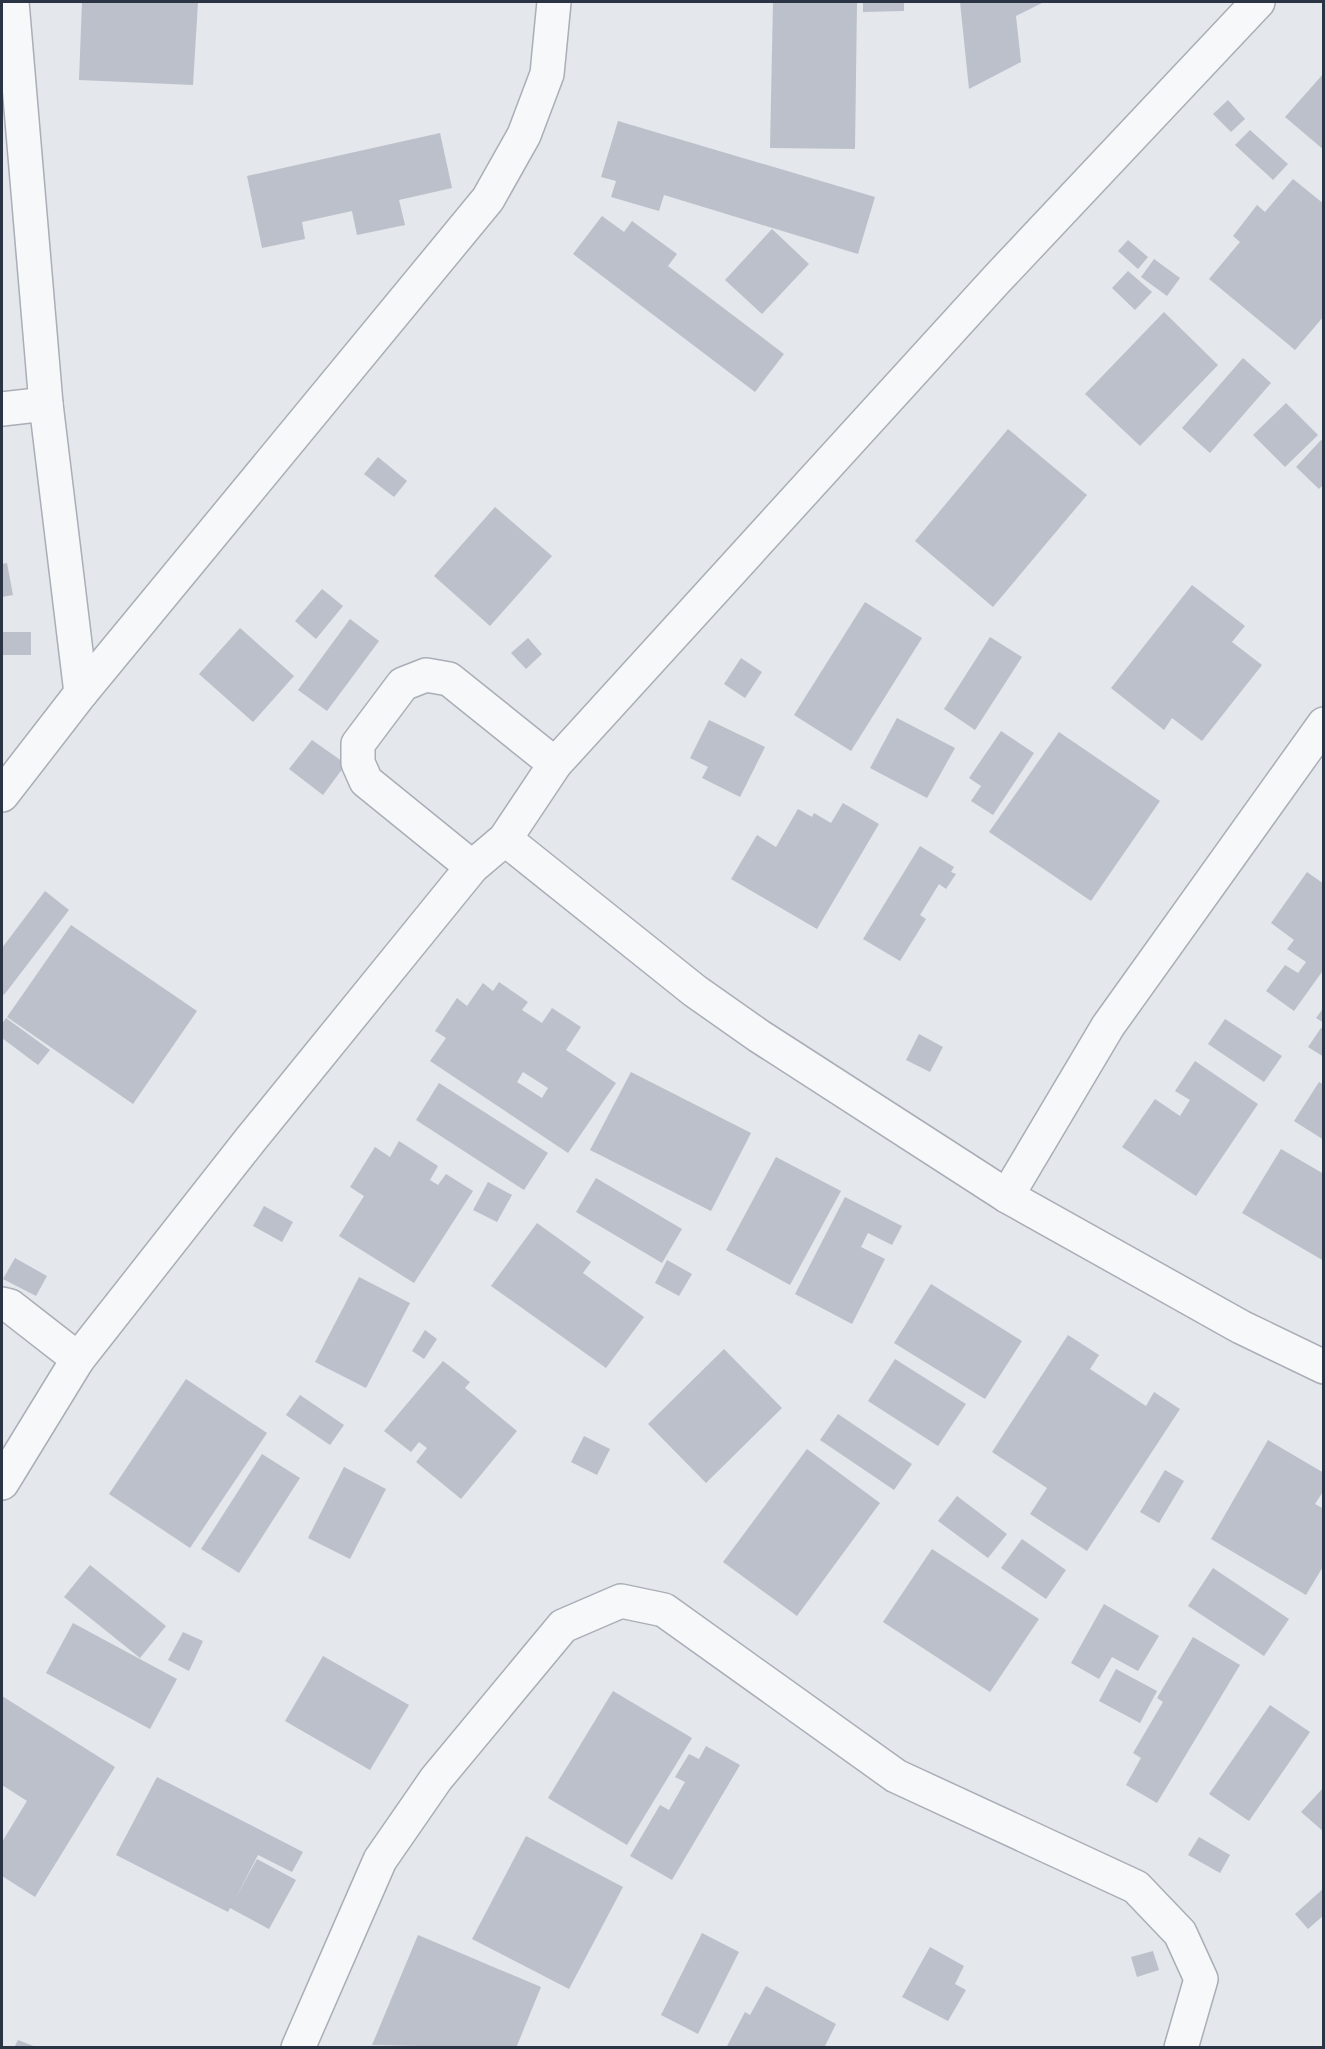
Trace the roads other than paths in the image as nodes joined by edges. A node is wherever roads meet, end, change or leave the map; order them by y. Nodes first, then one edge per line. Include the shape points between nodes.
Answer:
1 (12, 2) edge
2 (554, 2) edge
3 (1258, 2) edge
4 (46, 405) junction
5 (2, 409) edge
6 (81, 693) junction
7 (1323, 724) edge
8 (555, 764) junction
9 (2, 795) edge
10 (505, 839) junction
11 (472, 867) junction
12 (1007, 1196) junction
13 (2, 1304) edge
14 (78, 1359) junction
15 (1323, 1367) edge
16 (2, 1483) edge
17 (297, 2048) edge
18 (1181, 2048) edge

1 - 4 street
2 - 6 street via 548,74 524,135 488,199
3 - 8 street via 998,279
4 - 5 street
4 - 6 street
6 - 9 street
7 - 12 street via 1108,1026
8 - 10 street
8 - 11 street via 449,679 426,675 403,684 358,744 358,763 366,781
10 - 11 street
10 - 12 street via 695,991
11 - 14 street via 250,1139
12 - 15 street via 1241,1327
13 - 14 street via 10,1306
14 - 16 street
17 - 18 street via 380,1860 436,1779 563,1626 621,1601 664,1611 896,1776 1136,1887 1180,1933 1201,1979

